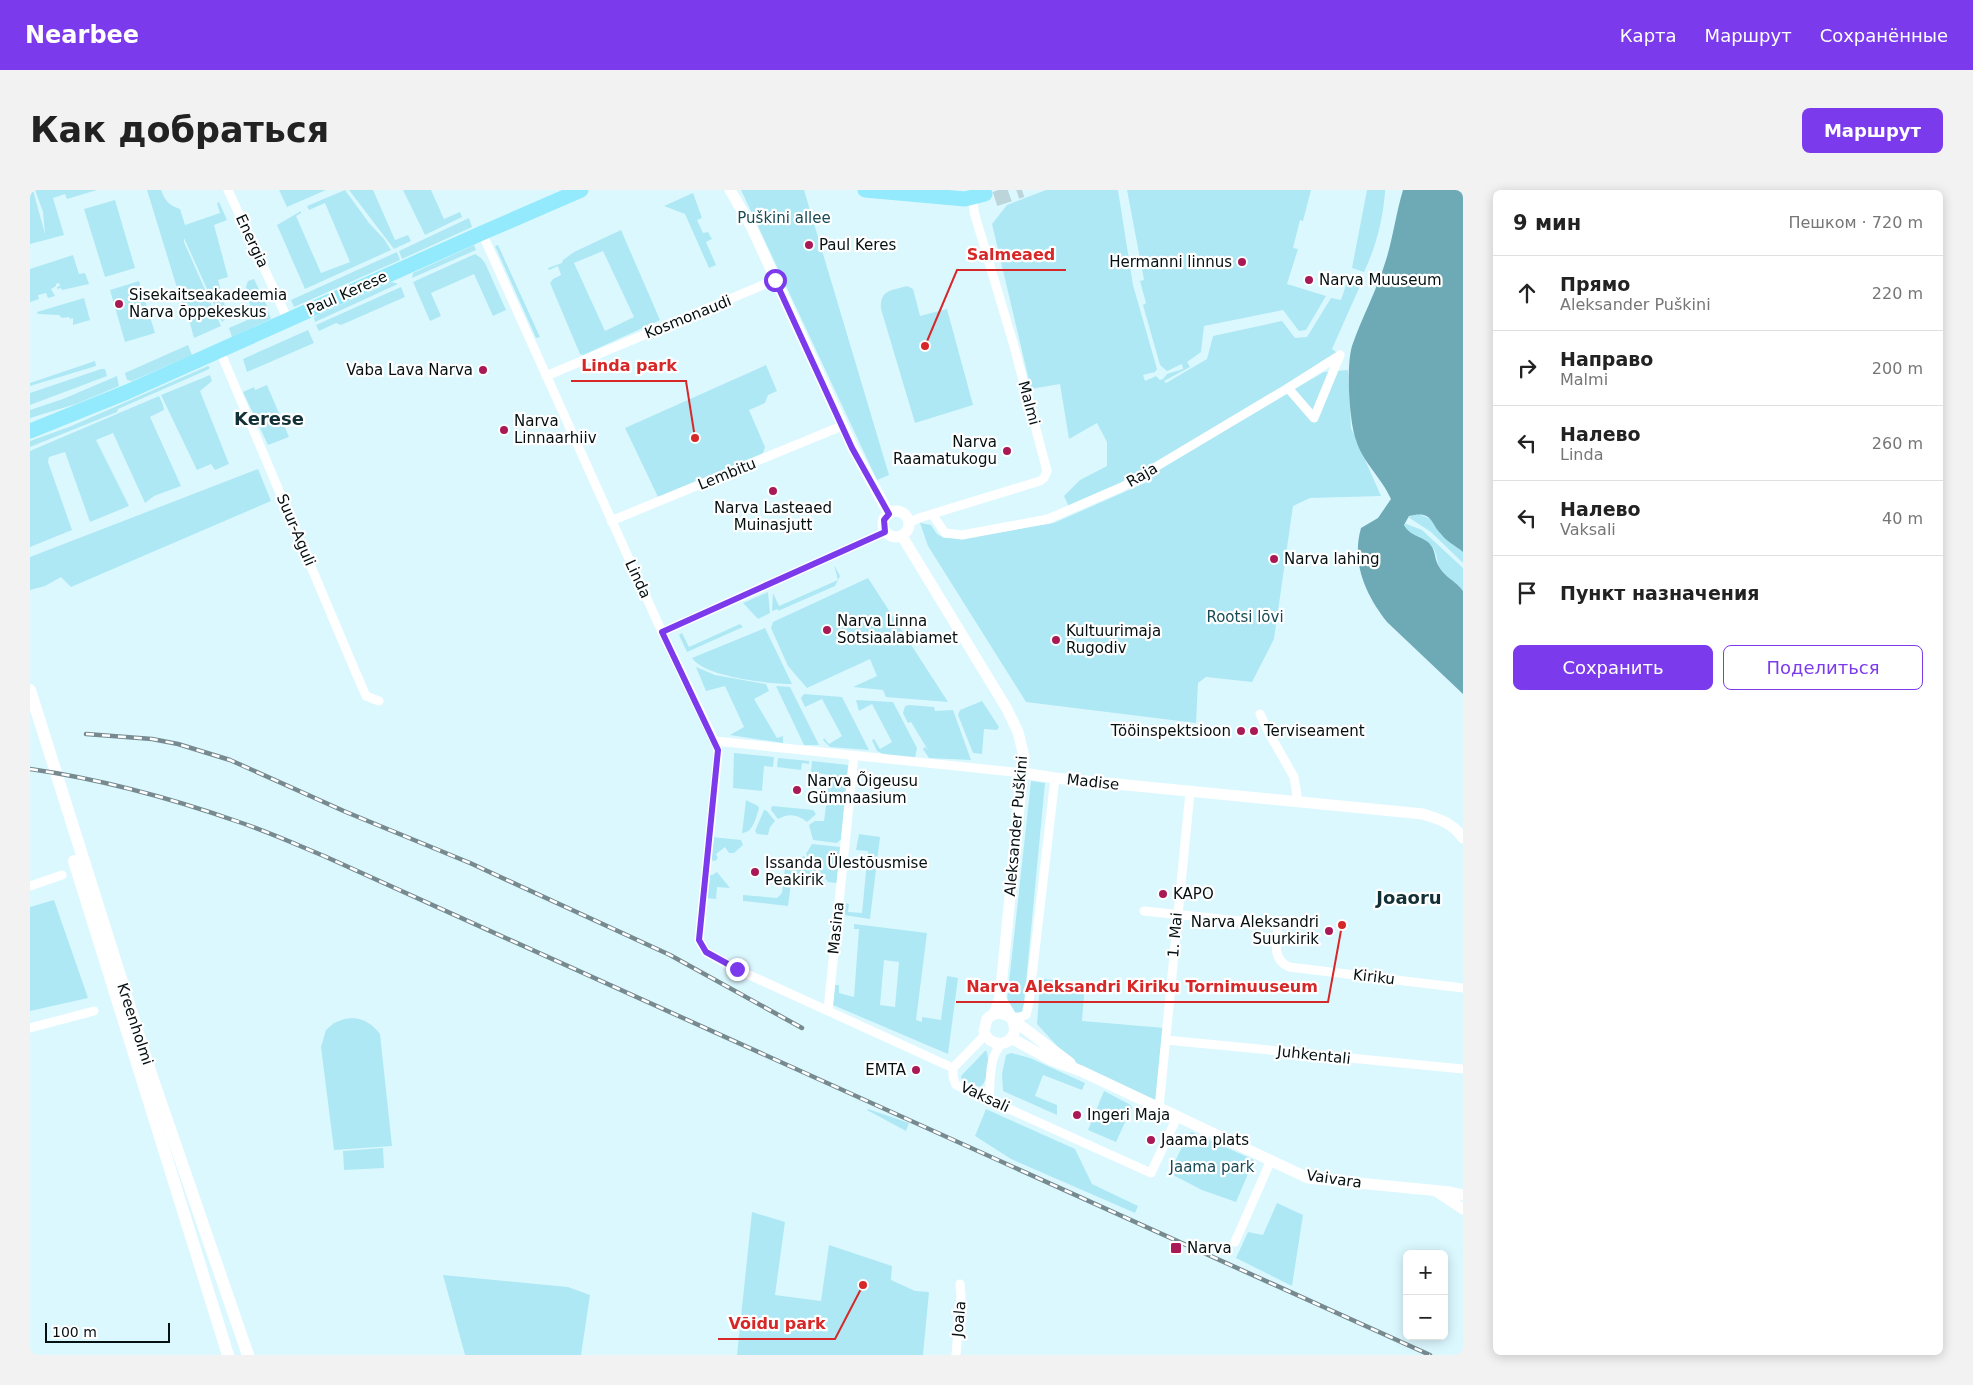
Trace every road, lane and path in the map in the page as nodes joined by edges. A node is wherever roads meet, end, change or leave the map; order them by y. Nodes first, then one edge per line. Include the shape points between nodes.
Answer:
1 (228, 190) edge
2 (581, 190) edge
3 (730, 190) edge
4 (738, 190) edge
5 (865, 190) edge
6 (949, 190) edge
7 (568, 193) edge
8 (925, 196) junction
9 (981, 196) edge
10 (743, 210) junction
11 (482, 232) junction
12 (775, 280) junction
13 (288, 320) junction
14 (220, 351) junction
15 (546, 376) junction
16 (1288, 388) junction
17 (842, 426) junction
18 (30, 431) edge
19 (889, 514) junction
20 (932, 514) junction
21 (612, 521) junction
22 (909, 523) junction
23 (885, 532) junction
24 (902, 536) junction
25 (662, 632) junction
26 (30, 690) edge
27 (379, 701) dead end
28 (1260, 714) dead end
29 (30, 718) edge
30 (715, 742) junction
31 (854, 756) junction
32 (1023, 773) junction
33 (1055, 778) junction
34 (1190, 792) junction
35 (1298, 801) junction
36 (1463, 838) edge
37 (62, 876) dead end
38 (30, 886) edge
39 (1144, 911) dead end
40 (1177, 916) junction
41 (102, 934) junction
42 (699, 940) joint
43 (1463, 988) edge
44 (1000, 997) junction
45 (828, 1010) junction
46 (94, 1011) dead end
47 (994, 1014) junction
48 (1012, 1019) junction
49 (30, 1028) edge
50 (985, 1034) junction
51 (1166, 1040) junction
52 (1007, 1041) junction
53 (953, 1068) junction
54 (1463, 1069) edge
55 (1081, 1071) junction
56 (989, 1099) junction
57 (1159, 1108) junction
58 (1177, 1116) junction
59 (1271, 1160) junction
60 (1462, 1204) edge
61 (1235, 1242) dead end
62 (960, 1284) dead end
63 (228, 1355) edge
64 (248, 1355) edge
65 (956, 1355) edge

1 - 13 street, Energia
2 - 7 highway, Paul Kerese
3 - 10 street
4 - 10 street
5 - 8 highway
6 - 8 highway
7 - 11 highway, Paul Kerese
8 - 9 highway
9 - 20 street, Malmi via 974,212 1047,471 1040,481
10 - 12 street
11 - 13 highway, Paul Kerese
11 - 15 street, Linda
12 - 15 street, Kosmonaudi
12 - 17 street
13 - 14 highway, Paul Kerese
14 - 18 highway, Paul Kerese
14 - 27 street, Suur-Aguli via 366,696
15 - 21 street, Linda
16 - 16 street, Raja via 1340,355 1314,418
16 - 20 street, Raja via 1122,487 1048,519 962,535 945,533
17 - 19 street
17 - 21 street, Lembitu
19 - 22 street via 901,513
19 - 23 street via 884,520
20 - 22 street, Malmi
21 - 25 street, Linda
22 - 24 street
23 - 24 street via 891,536
23 - 25 street
24 - 32 street, Aleksander Puškini via 1007,709 1018,732 1024,756
25 - 30 street, Linda
26 - 41 main road, Kreenholmi
28 - 35 street via 1294,777
29 - 41 main road, Kreenholmi
30 - 31 street, Madise
30 - 42 street, Linda via 718,754
31 - 32 street, Madise
31 - 45 street, Masina
32 - 33 street, Madise
32 - 44 street, Aleksander Puškini
33 - 34 street, Madise
33 - 48 street via 1029,1002 1026,1015
34 - 35 street, Madise
34 - 40 street, 1. Mai
35 - 36 street, Madise via 1423,814 1446,822
37 - 38 street
39 - 40 street, Kiriku
40 - 43 street, Kiriku via 1278,925 1276,953 1278,960 1289,967
40 - 51 street, 1. Mai
41 - 63 main road, Kreenholmi
41 - 64 main road, Kreenholmi
42 - 45 street, Vaksali via 706,952 734,968
44 - 47 street, Aleksander Puškini
44 - 48 street
45 - 53 street, Vaksali
46 - 49 street
47 - 48 street via 1004,1014
47 - 50 street via 985,1022
48 - 52 street via 1015,1028
48 - 55 street, Vaivara
50 - 52 street via 993,1042
50 - 53 street
51 - 54 street, Juhkentali
51 - 57 street, 1. Mai
52 - 55 street, Vaivara
52 - 56 street via 997,1048 994,1055
53 - 56 street, Vaksali via 956,1085
55 - 57 street, Vaivara
56 - 58 street, Vaksali via 1151,1173
57 - 58 street, Vaivara
58 - 59 street, Vaivara
59 - 60 street, Vaivara via 1308,1178 1430,1190
59 - 61 street
62 - 65 street, Joala

